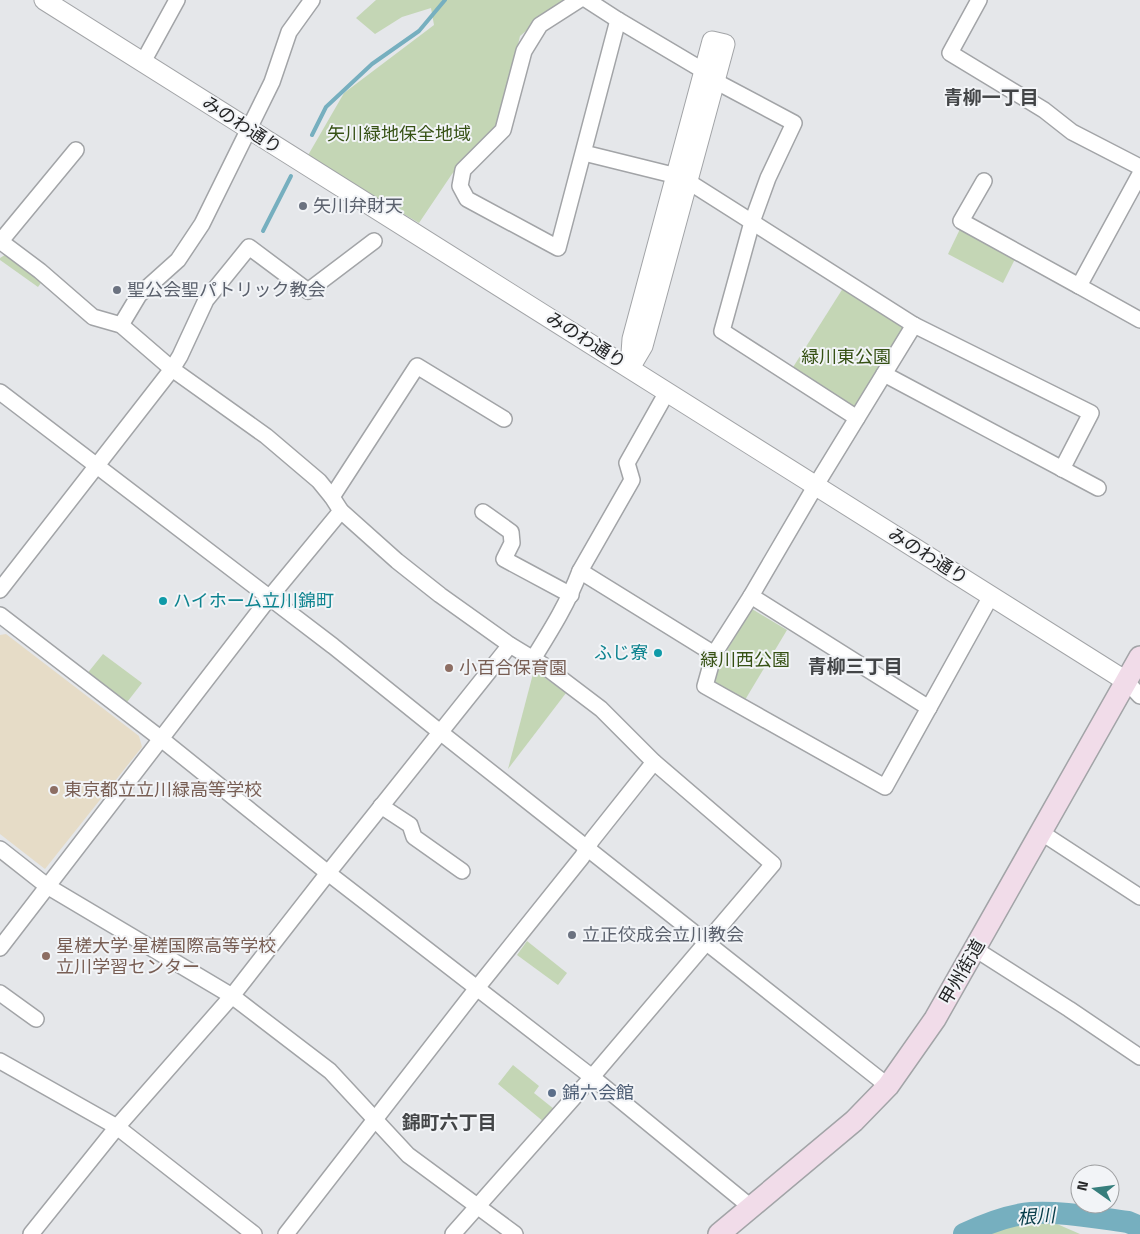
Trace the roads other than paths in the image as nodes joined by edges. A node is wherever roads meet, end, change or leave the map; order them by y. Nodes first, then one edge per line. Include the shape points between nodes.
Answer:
1 (44, 0) edge
2 (177, 0) edge
3 (312, 0) edge
4 (579, 0) edge
5 (587, 0) edge
6 (979, 0) edge
7 (618, 20) junction
8 (143, 62) junction
9 (710, 76) junction
10 (248, 129) junction
11 (76, 150) dead end
12 (584, 153) junction
13 (1140, 167) edge
14 (1140, 174) edge
15 (683, 179) junction
16 (984, 181) dead end
17 (752, 222) junction
18 (0, 241) edge
19 (374, 242) dead end
20 (1079, 286) junction
21 (1140, 320) edge
22 (121, 325) junction
23 (914, 325) junction
24 (630, 368) junction
25 (172, 370) junction
26 (884, 374) junction
27 (0, 392) edge
28 (667, 392) junction
29 (857, 418) junction
30 (504, 419) dead end
31 (97, 465) junction
32 (1062, 469) junction
33 (816, 485) junction
34 (1098, 488) dead end
35 (332, 497) junction
36 (341, 511) junction
37 (483, 512) dead end
38 (580, 571) junction
39 (0, 590) edge
40 (571, 595) junction
41 (751, 596) junction
42 (991, 596) junction
43 (270, 597) junction
44 (0, 615) edge
45 (510, 645) junction
46 (714, 654) junction
47 (1140, 656) edge
48 (533, 659) junction
49 (1133, 688) edge
50 (929, 708) junction
51 (440, 732) junction
52 (160, 738) junction
53 (654, 762) junction
54 (381, 806) junction
55 (1042, 833) junction
56 (587, 848) junction
57 (0, 849) edge
58 (462, 871) dead end
59 (328, 873) junction
60 (47, 886) junction
61 (1140, 897) edge
62 (706, 941) junction
63 (0, 948) edge
64 (975, 949) junction
65 (477, 988) junction
66 (0, 993) edge
67 (232, 996) junction
68 (36, 1019) dead end
69 (1140, 1058) edge
70 (0, 1061) edge
71 (592, 1077) junction
72 (888, 1086) junction
73 (375, 1119) junction
74 (117, 1127) junction
75 (476, 1207) junction
76 (752, 1208) junction
77 (31, 1234) edge
78 (254, 1234) edge
79 (286, 1234) edge
80 (453, 1234) edge
81 (515, 1234) edge
82 (719, 1234) edge

1 - 8 street, みのわ通り
2 - 8 street
3 - 10 street via 289,32 272,82
4 - 12 street via 540,25 524,51 503,130 463,170 460,186 467,199 558,248
5 - 7 street
6 - 13 street via 950,53 1044,110 1072,132
7 - 9 street
7 - 12 street
8 - 10 street, みのわ通り
9 - 15 street
9 - 17 street via 794,123
10 - 22 street via 191,241 178,260 139,296
10 - 24 street, みのわ通り
11 - 18 street
12 - 15 street
14 - 20 street
15 - 17 street
15 - 24 street via 632,339
16 - 20 street via 961,222
17 - 23 street
17 - 29 street via 722,331
18 - 22 street via 93,317
19 - 25 street via 308,291 249,247 206,300
20 - 21 street
22 - 25 street
23 - 26 street
23 - 32 street via 1091,413
24 - 28 street, みのわ通り
25 - 31 street
25 - 35 street via 266,436
26 - 29 street
26 - 32 street
27 - 31 street
28 - 33 street, みのわ通り
28 - 38 street via 626,463 632,480
29 - 33 street
30 - 35 street via 417,366
31 - 39 street
31 - 43 street
32 - 34 street
33 - 41 street
33 - 42 street, みのわ通り
35 - 36 street
36 - 43 street
36 - 45 street via 397,561
37 - 40 street via 511,532 512,543 504,559
38 - 40 street
38 - 46 street
40 - 48 street
41 - 46 street
41 - 50 street
42 - 49 street, みのわ通り
42 - 50 street
43 - 51 street
43 - 52 street
44 - 52 street
45 - 48 street
45 - 51 street
46 - 50 street via 705,686 885,787
47 - 49 main road, 甲州街道
48 - 53 street via 601,709
49 - 55 main road, 甲州街道
51 - 54 street
51 - 56 street
52 - 59 street
52 - 60 street
53 - 56 street
53 - 62 street via 773,864
54 - 58 street via 410,825 414,837
54 - 59 street
55 - 61 street
55 - 64 main road, 甲州街道
56 - 62 street
56 - 65 street
57 - 60 street
59 - 65 street
59 - 67 street
60 - 63 street
60 - 67 street
62 - 71 street
62 - 72 street
64 - 69 street
64 - 72 main road, 甲州街道 via 935,1019
65 - 71 street
65 - 73 street
66 - 68 street
67 - 73 street via 330,1071
67 - 74 street
70 - 74 street
71 - 75 street
71 - 76 street
72 - 76 main road, 甲州街道 via 854,1121
73 - 75 street via 408,1155
73 - 79 street
74 - 77 street
74 - 78 street
75 - 80 street
75 - 81 street
76 - 82 main road, 甲州街道

